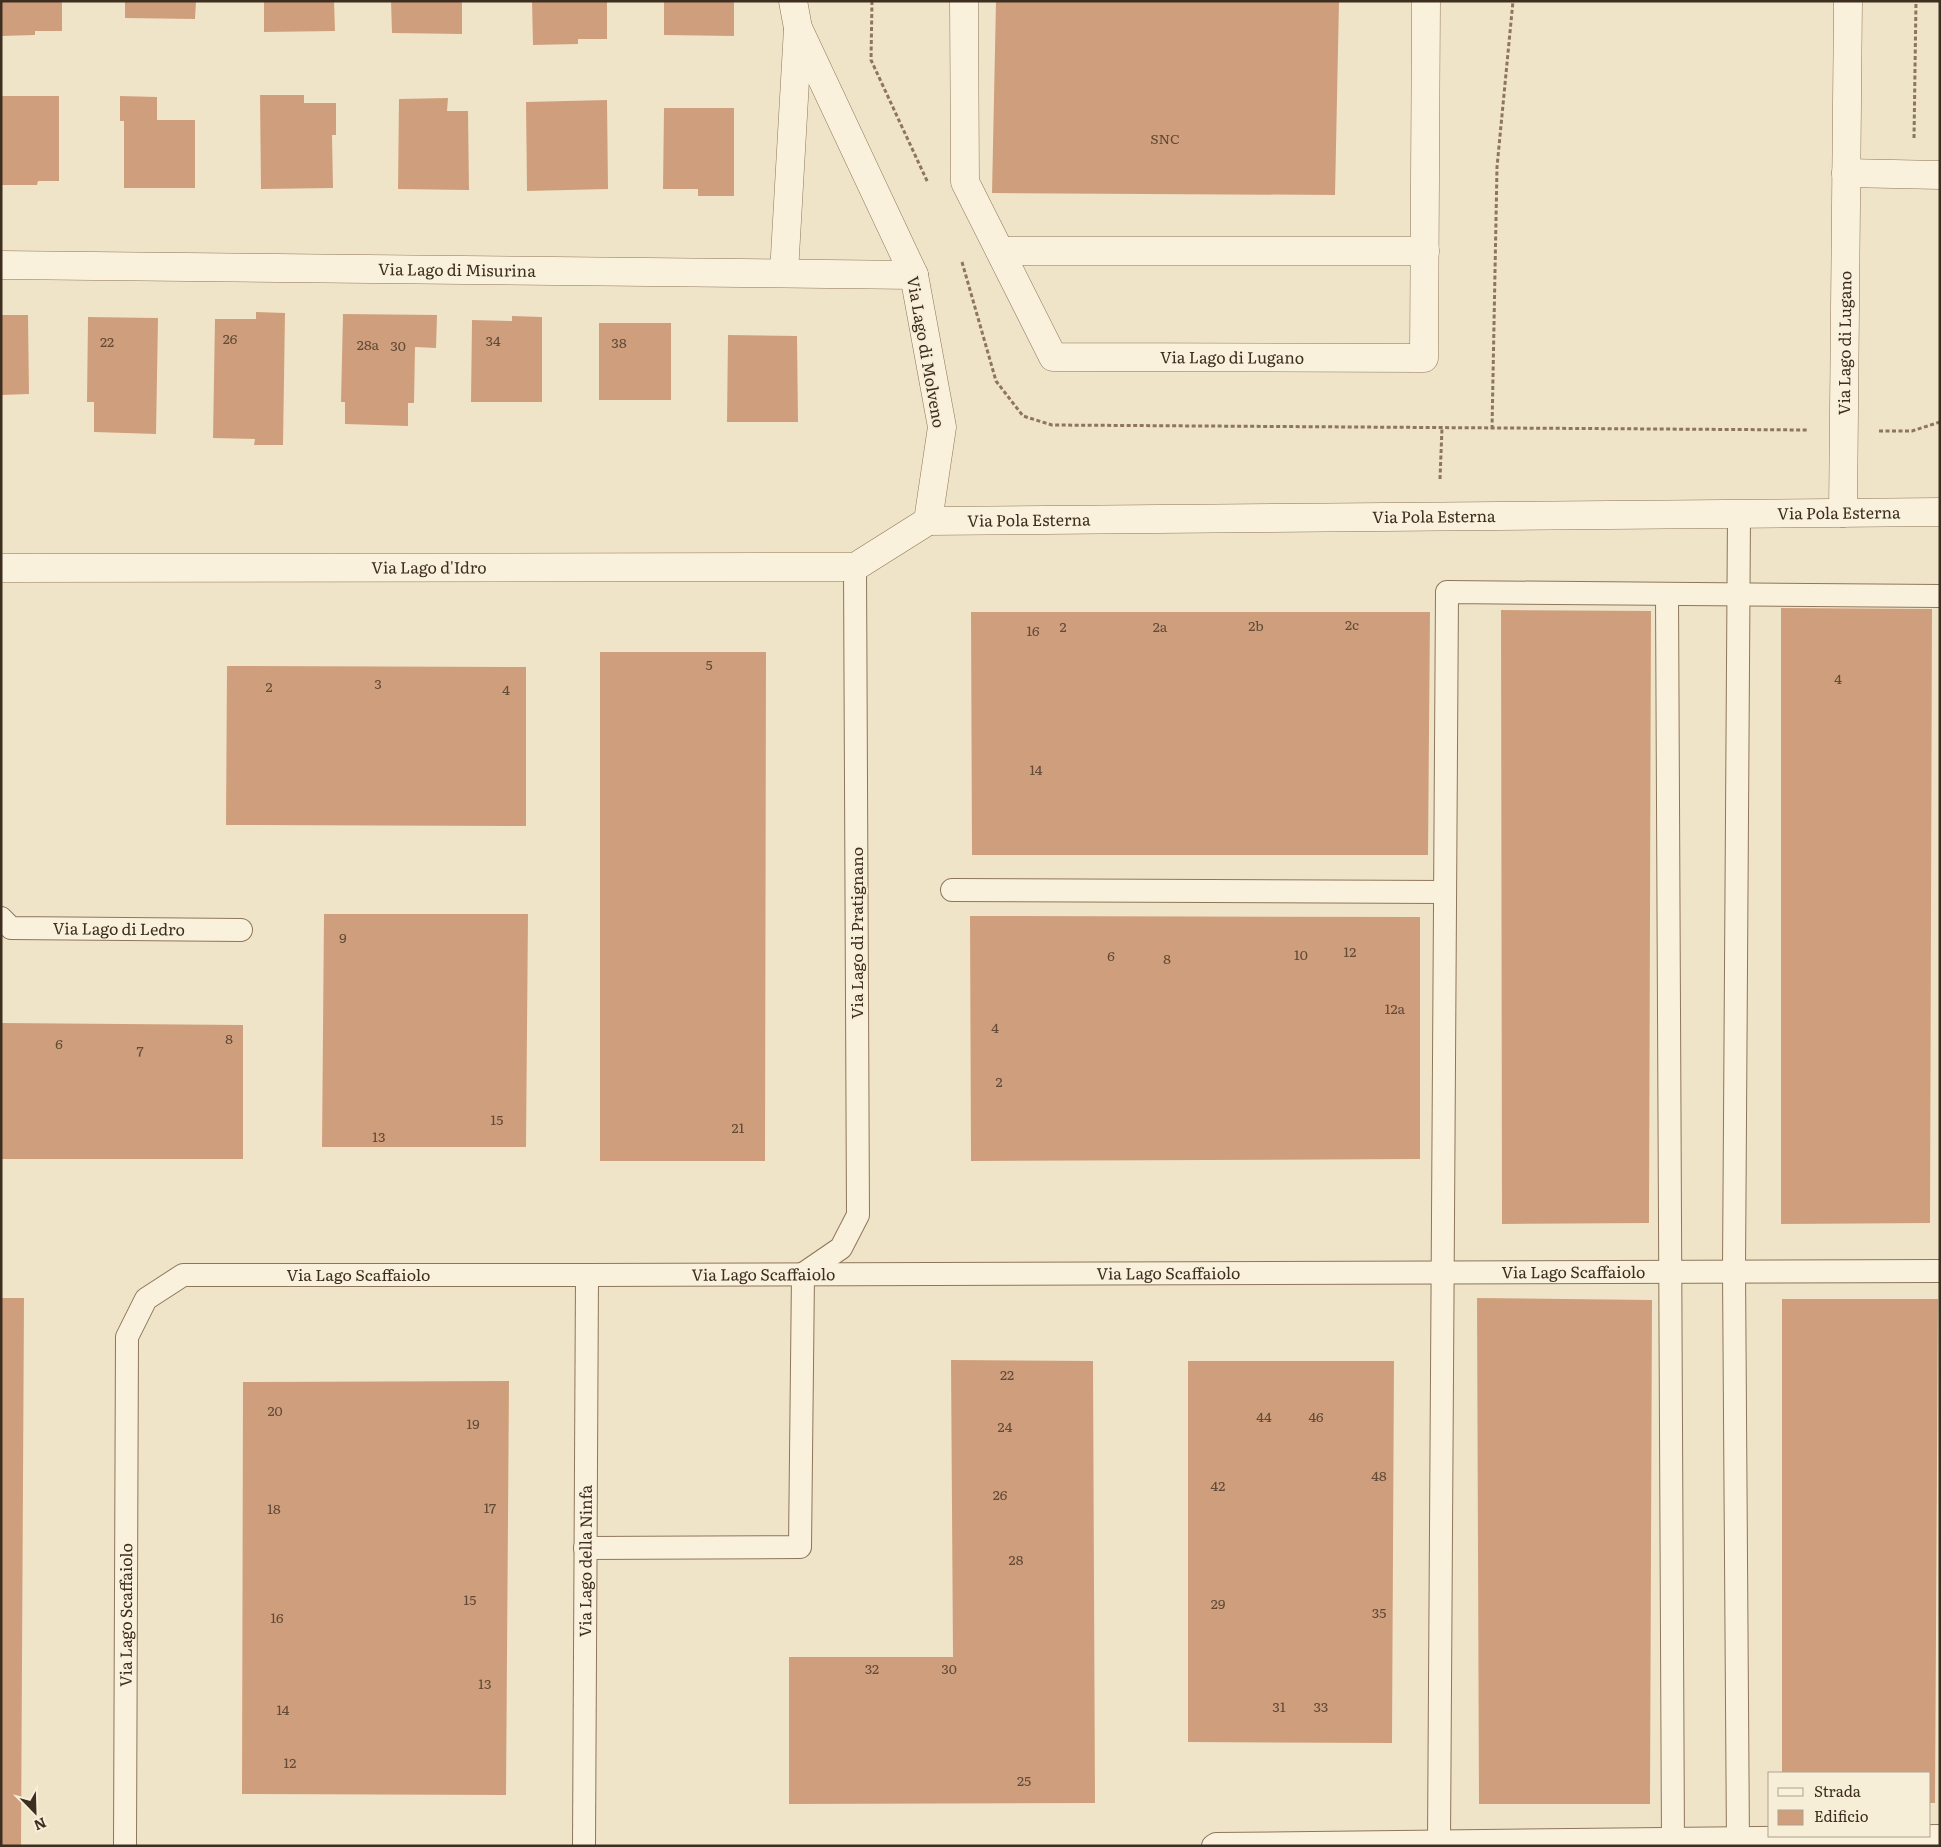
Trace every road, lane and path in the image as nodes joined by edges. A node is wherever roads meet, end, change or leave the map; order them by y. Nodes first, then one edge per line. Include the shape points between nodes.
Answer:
1 (794, 1) edge
2 (964, 1) edge
3 (1426, 1) edge
4 (1513, 1) edge
5 (1848, 1) edge
6 (1916, 1) edge
7 (798, 28) junction
8 (1846, 173) junction
9 (1927, 175) edge
10 (1000, 251) junction
11 (1425, 251) junction
12 (1, 265) edge
13 (784, 274) junction
14 (914, 275) junction
15 (1442, 428) dead end
16 (1492, 429) dead end
17 (1940, 512) edge
18 (1843, 513) junction
19 (1739, 514) junction
20 (1440, 517) junction
21 (928, 521) junction
22 (855, 567) junction
23 (1, 568) edge
24 (1667, 594) junction
25 (1739, 594) junction
26 (1940, 596) edge
27 (952, 890) dead end
28 (1444, 892) junction
29 (1, 918) edge
30 (241, 930) dead end
31 (1671, 1270) junction
32 (1734, 1270) junction
33 (1940, 1270) edge
34 (1442, 1272) junction
35 (803, 1274) junction
36 (587, 1276) junction
37 (585, 1548) junction
38 (1906, 1837) edge
39 (1438, 1842) junction
40 (1738, 1842) edge
41 (1673, 1843) edge
42 (1386, 1844) edge
43 (125, 1846) edge
44 (584, 1846) edge
45 (1213, 1846) edge

1 - 7 street, Via Lago di Molveno
2 - 10 street, Via Lago di Lugano via 965,182
3 - 11 street, Via Lago di Lugano
4 - 16 path via 1497,166
5 - 8 street, Via Lago di Lugano
6 - 9 path
7 - 13 street
7 - 14 street, Via Lago di Molveno
8 - 9 street
8 - 18 street, Via Lago di Lugano
10 - 11 street
10 - 11 street, Via Lago di Lugano via 1053,356 1424,358
12 - 13 street, Via Lago di Misurina
13 - 14 street, Via Lago di Misurina
14 - 21 street, Via Lago di Molveno via 942,427
15 - 20 path
17 - 18 street, Via Pola Esterna
18 - 19 street, Via Pola Esterna
19 - 20 street, Via Pola Esterna
19 - 25 lane
20 - 21 street, Via Pola Esterna
21 - 22 street
22 - 23 street, Via Lago d'Idro
22 - 35 lane, Via Lago di Pratignano via 858,1215 842,1248
24 - 25 lane
24 - 28 lane via 1447,592
24 - 31 lane
25 - 26 lane
25 - 32 lane
27 - 28 lane
28 - 34 lane
29 - 30 lane, Via Lago di Ledro via 11,928
31 - 32 lane, Via Lago Scaffaiolo
31 - 34 lane, Via Lago Scaffaiolo
31 - 41 lane
32 - 33 lane, Via Lago Scaffaiolo
32 - 40 lane
34 - 35 lane, Via Lago Scaffaiolo
34 - 39 lane
35 - 36 lane, Via Lago Scaffaiolo
35 - 37 lane via 800,1547
36 - 37 lane, Via Lago della Ninfa
36 - 43 lane, Via Lago Scaffaiolo via 184,1275 146,1299 127,1337
37 - 44 lane, Via Lago della Ninfa
38 - 40 lane
39 - 41 lane
39 - 42 lane
40 - 41 lane
42 - 45 lane

